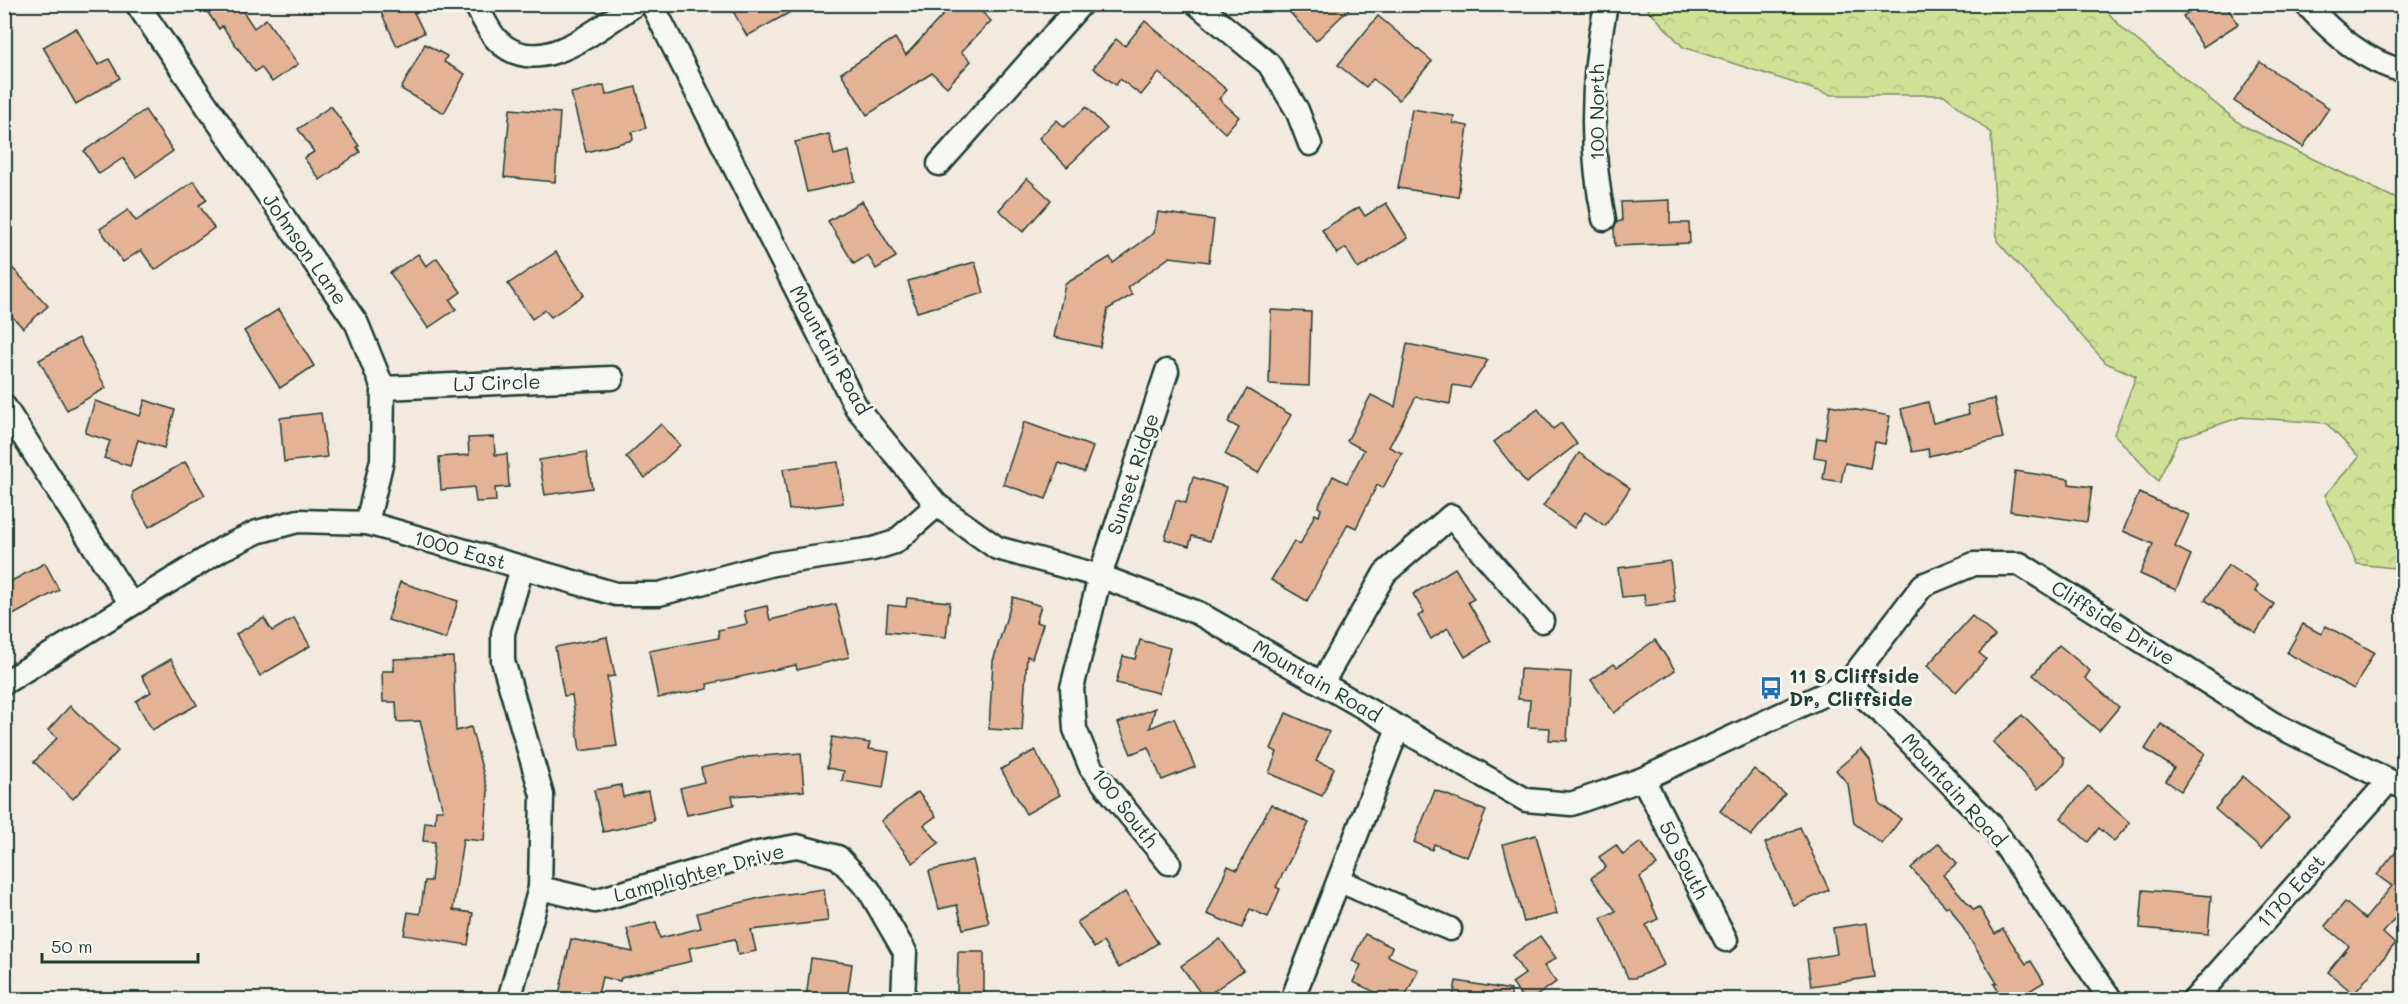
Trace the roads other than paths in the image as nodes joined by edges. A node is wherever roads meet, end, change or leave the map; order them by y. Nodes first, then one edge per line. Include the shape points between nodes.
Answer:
1 (137, 4) edge
2 (475, 4) edge
3 (636, 4) edge
4 (652, 4) edge
5 (1081, 4) edge
6 (1197, 4) edge
7 (1606, 4) edge
8 (2306, 4) edge
9 (2403, 71) edge
10 (1310, 144) dead end
11 (939, 164) dead end
12 (1604, 219) dead end
13 (1167, 371) dead end
14 (612, 378) dead end
15 (382, 388) junction
16 (4, 406) edge
17 (937, 505) junction
18 (367, 523) junction
19 (522, 568) junction
20 (1100, 576) junction
21 (131, 604) junction
22 (1542, 621) dead end
23 (4, 683) edge
24 (1322, 683) junction
25 (1848, 683) junction
26 (1398, 728) junction
27 (1643, 779) junction
28 (2396, 785) edge
29 (1169, 863) dead end
30 (1340, 881) junction
31 (540, 888) junction
32 (1450, 929) dead end
33 (1726, 940) dead end
34 (509, 999) edge
35 (903, 999) edge
36 (1292, 999) edge
37 (2112, 999) edge
38 (2194, 999) edge

1 - 15 street, Johnson Lane via 357,324
2 - 3 street via 497,40 524,57 555,54
4 - 17 street, Mountain Road via 856,407
5 - 11 street
6 - 10 street via 1269,64 1297,110
7 - 12 street, 100 North via 1595,71 1597,184
8 - 9 street via 2340,40
13 - 20 street, Sunset Ridge
14 - 15 street, LJ Circle
15 - 18 street, Johnson Lane via 382,460
16 - 21 street
17 - 19 street, 1000 East via 895,542 773,564 658,594 616,594
17 - 20 street, Mountain Road via 998,548
18 - 19 street, 1000 East
18 - 21 street, 1000 East via 298,521 257,532
19 - 31 street via 503,633 503,661 542,795
20 - 24 street, Mountain Road via 1198,613
20 - 29 street, 100 South via 1072,688 1075,729 1091,768
21 - 23 street, 1000 East
22 - 24 street via 1451,516 1385,573
24 - 26 street, Mountain Road
25 - 27 street, Mountain Road
25 - 28 street, Cliffside Drive via 1923,585 1974,564 2020,564 2272,723
25 - 37 street, Mountain Road via 1991,825
26 - 27 street, Mountain Road via 1526,800 1571,804
26 - 30 street
27 - 33 street, 50 South
28 - 38 street, 1170 East
30 - 32 street
30 - 36 street
31 - 34 street
31 - 35 street, Lamplighter Drive via 595,901 796,846 838,857 869,891 905,952

